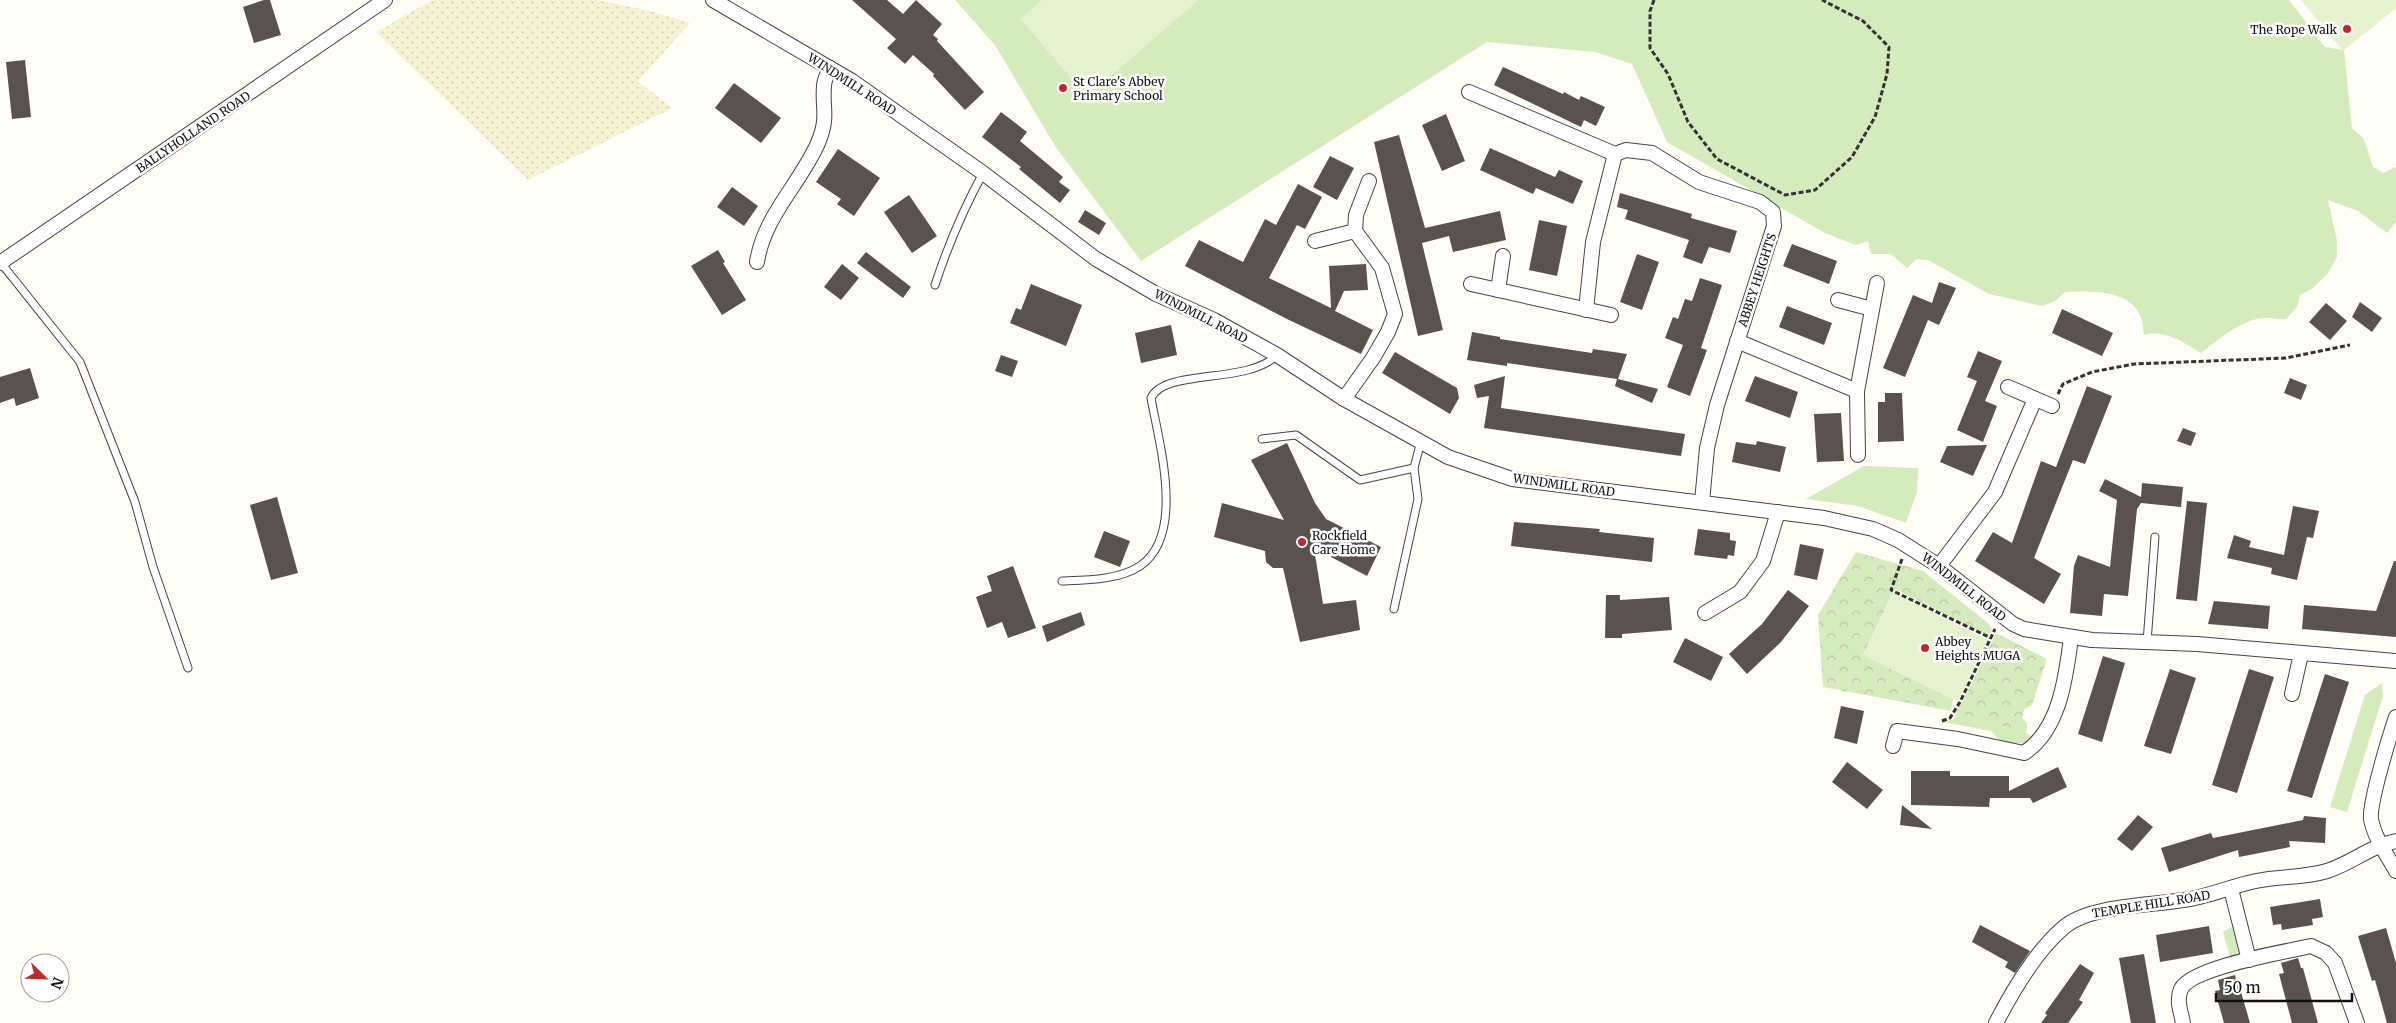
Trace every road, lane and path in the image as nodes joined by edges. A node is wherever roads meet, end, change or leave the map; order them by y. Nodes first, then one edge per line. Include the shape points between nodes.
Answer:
1 (384, 0) edge
2 (713, 0) edge
3 (1654, 0) edge
4 (1822, 0) edge
5 (830, 68) junction
6 (1469, 92) dead end
7 (1615, 154) junction
8 (984, 173) junction
9 (1369, 181) dead end
10 (1355, 231) junction
11 (1315, 241) dead end
12 (1502, 256) dead end
13 (757, 262) dead end
14 (0, 263) edge
15 (1877, 283) dead end
16 (1471, 284) dead end
17 (935, 285) dead end
18 (1498, 290) junction
19 (1838, 300) dead end
20 (1872, 309) junction
21 (1586, 310) junction
22 (1611, 315) dead end
23 (1737, 341) junction
24 (2350, 345) dead end
25 (1277, 355) junction
26 (2008, 387) dead end
27 (1857, 391) junction
28 (1344, 399) junction
29 (2035, 399) junction
30 (2052, 406) joint
31 (1262, 439) dead end
32 (1421, 441) junction
33 (1858, 455) dead end
34 (1414, 468) junction
35 (1702, 502) junction
36 (1778, 512) junction
37 (2155, 538) dead end
38 (1903, 556) dead end
39 (1940, 566) junction
40 (1062, 581) dead end
41 (1394, 610) dead end
42 (1705, 614) dead end
43 (1997, 626) dead end
44 (1991, 638) junction
45 (2071, 638) junction
46 (2147, 642) junction
47 (2301, 654) junction
48 (2396, 661) edge
49 (188, 668) dead end
50 (2292, 694) dead end
51 (2396, 717) edge
52 (1936, 736) junction
53 (1893, 746) dead end
54 (2396, 841) edge
55 (2380, 844) junction
56 (2396, 871) edge
57 (2231, 889) junction
58 (2249, 960) junction
59 (1996, 1023) edge
60 (2183, 1023) edge
61 (2357, 1023) edge

1 - 14 street, BALLYHOLLAND ROAD
2 - 5 street, WINDMILL ROAD
3 - 4 path via 1650,11 1650,48 1668,74 1688,122 1717,159 1785,195 1815,190 1852,156 1875,117 1887,74 1889,47 1863,21
5 - 8 street, WINDMILL ROAD
5 - 13 street via 823,85 826,116 818,143 781,204 760,245
6 - 7 street, ABBEY HEIGHTS
7 - 21 street via 1593,242
7 - 23 street, ABBEY HEIGHTS via 1626,150 1652,153 1699,182 1760,202 1773,212 1774,226
8 - 17 lane via 961,214
8 - 25 street, WINDMILL ROAD via 1096,258 1156,294 1214,320
9 - 10 street via 1356,215
10 - 11 street
10 - 28 street via 1382,268 1395,314 1373,358
12 - 18 street
14 - 49 lane via 80,362 135,502 153,567
15 - 20 street
16 - 18 street
18 - 21 street
19 - 20 street
20 - 27 street
21 - 22 street
23 - 27 street, ABBEY HEIGHTS
23 - 35 street, ABBEY HEIGHTS via 1707,448
24 - 30 path via 2286,358 2134,364 2092,372 2063,384
25 - 28 street, WINDMILL ROAD
25 - 40 lane via 1268,364 1245,372 1185,380 1155,390 1151,398 1166,507 1160,542 1153,555 1126,573
26 - 29 street
27 - 33 street
28 - 32 street, WINDMILL ROAD
29 - 30 street
29 - 39 street via 1995,492
31 - 34 lane via 1296,434 1360,480
32 - 34 lane
32 - 35 street, WINDMILL ROAD via 1448,457 1512,479
34 - 41 lane via 1418,499
35 - 36 street, WINDMILL ROAD
36 - 39 street, WINDMILL ROAD via 1873,529
36 - 42 street via 1763,561 1740,592
37 - 46 lane
38 - 44 path via 1891,590
39 - 45 street, WINDMILL ROAD via 2012,624
43 - 44 path
44 - 52 path via 1960,702 1950,718 1943,720
45 - 46 street, WINDMILL ROAD
45 - 52 street via 2055,712 2033,748 2024,753
46 - 47 street, WINDMILL ROAD
47 - 48 street, WINDMILL ROAD
47 - 50 street
51 - 55 street via 2371,818
52 - 53 street via 1896,731
54 - 55 street
55 - 56 street
55 - 57 street, TEMPLE HILL ROAD via 2327,871 2256,881
57 - 58 street
57 - 59 street, TEMPLE HILL ROAD via 2201,898 2088,913 2072,922 2037,956
58 - 60 street via 2187,980 2180,990 2178,1004
58 - 61 street via 2311,946 2326,953 2335,963

